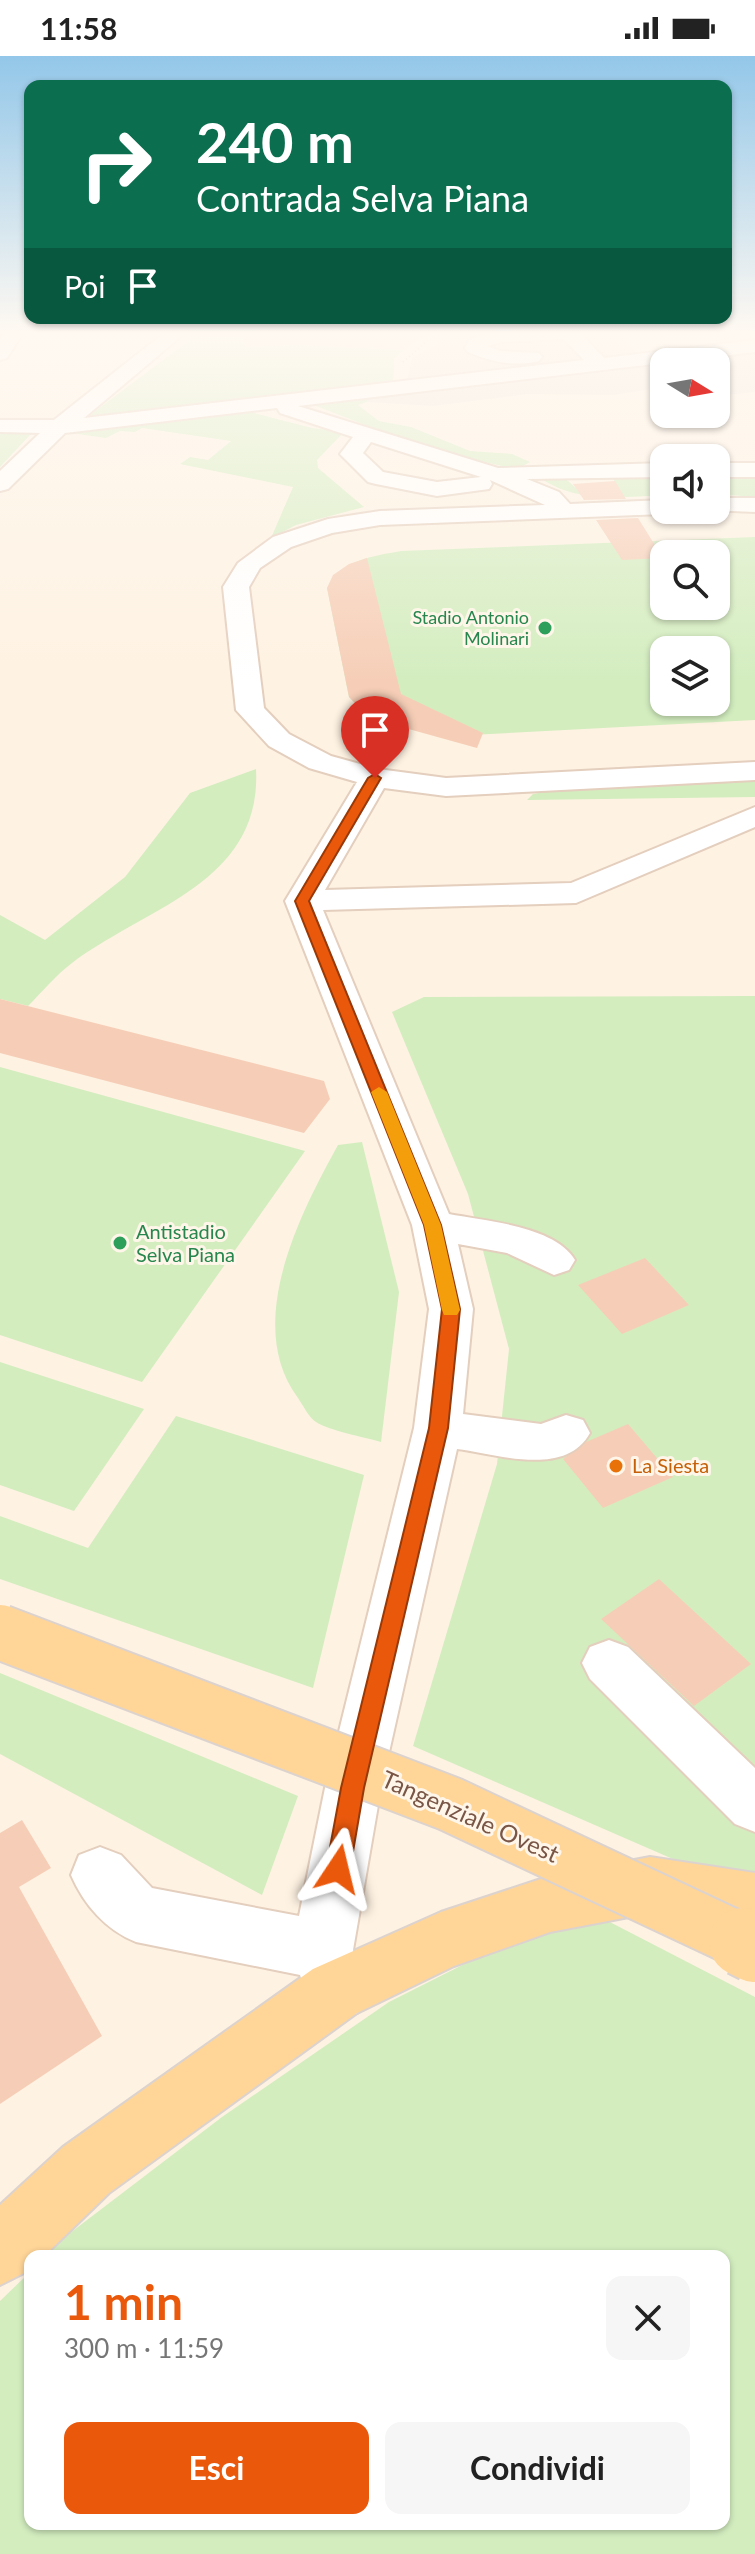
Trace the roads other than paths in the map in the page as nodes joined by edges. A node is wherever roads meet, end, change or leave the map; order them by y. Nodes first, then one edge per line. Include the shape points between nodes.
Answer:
1 (36, 450) edge
2 (354, 450) edge
3 (417, 450) edge
4 (650, 470) edge
5 (730, 470) edge
6 (755, 470) edge
7 (501, 477) junction
8 (0, 484) edge
9 (730, 505) edge
10 (755, 505) edge
11 (650, 508) edge
12 (564, 511) junction
13 (755, 771) edge
14 (375, 778) junction
15 (755, 816) edge
16 (302, 901) junction
17 (433, 1225) junction
18 (554, 1260) dead end
19 (438, 1428) junction
20 (566, 1433) dead end
21 (0, 1632) edge
22 (609, 1663) dead end
23 (755, 1806) edge
24 (100, 1875) dead end
25 (755, 1901) edge
26 (755, 1948) edge
27 (329, 1971) junction
28 (0, 2251) edge

1 - 8 street
2 - 7 street via 351,454 376,477 437,489
3 - 7 street
4 - 7 street via 521,471
5 - 6 street
7 - 12 street via 551,497
9 - 10 street
11 - 12 street
12 - 14 street via 380,518 328,526 282,542 250,563 236,587 250,710 279,740 320,762
13 - 14 street via 446,787
14 - 16 street
15 - 16 street via 576,893
16 - 17 street
17 - 18 street via 518,1241
17 - 19 street via 451,1309
19 - 20 street via 546,1443
19 - 27 street via 353,1788
21 - 26 main road, Tangenziale Ovest, bridge via 450,1804
22 - 23 street
24 - 27 street via 136,1913
25 - 27 main road via 650,1885 550,1904
27 - 28 main road via 86,2170

